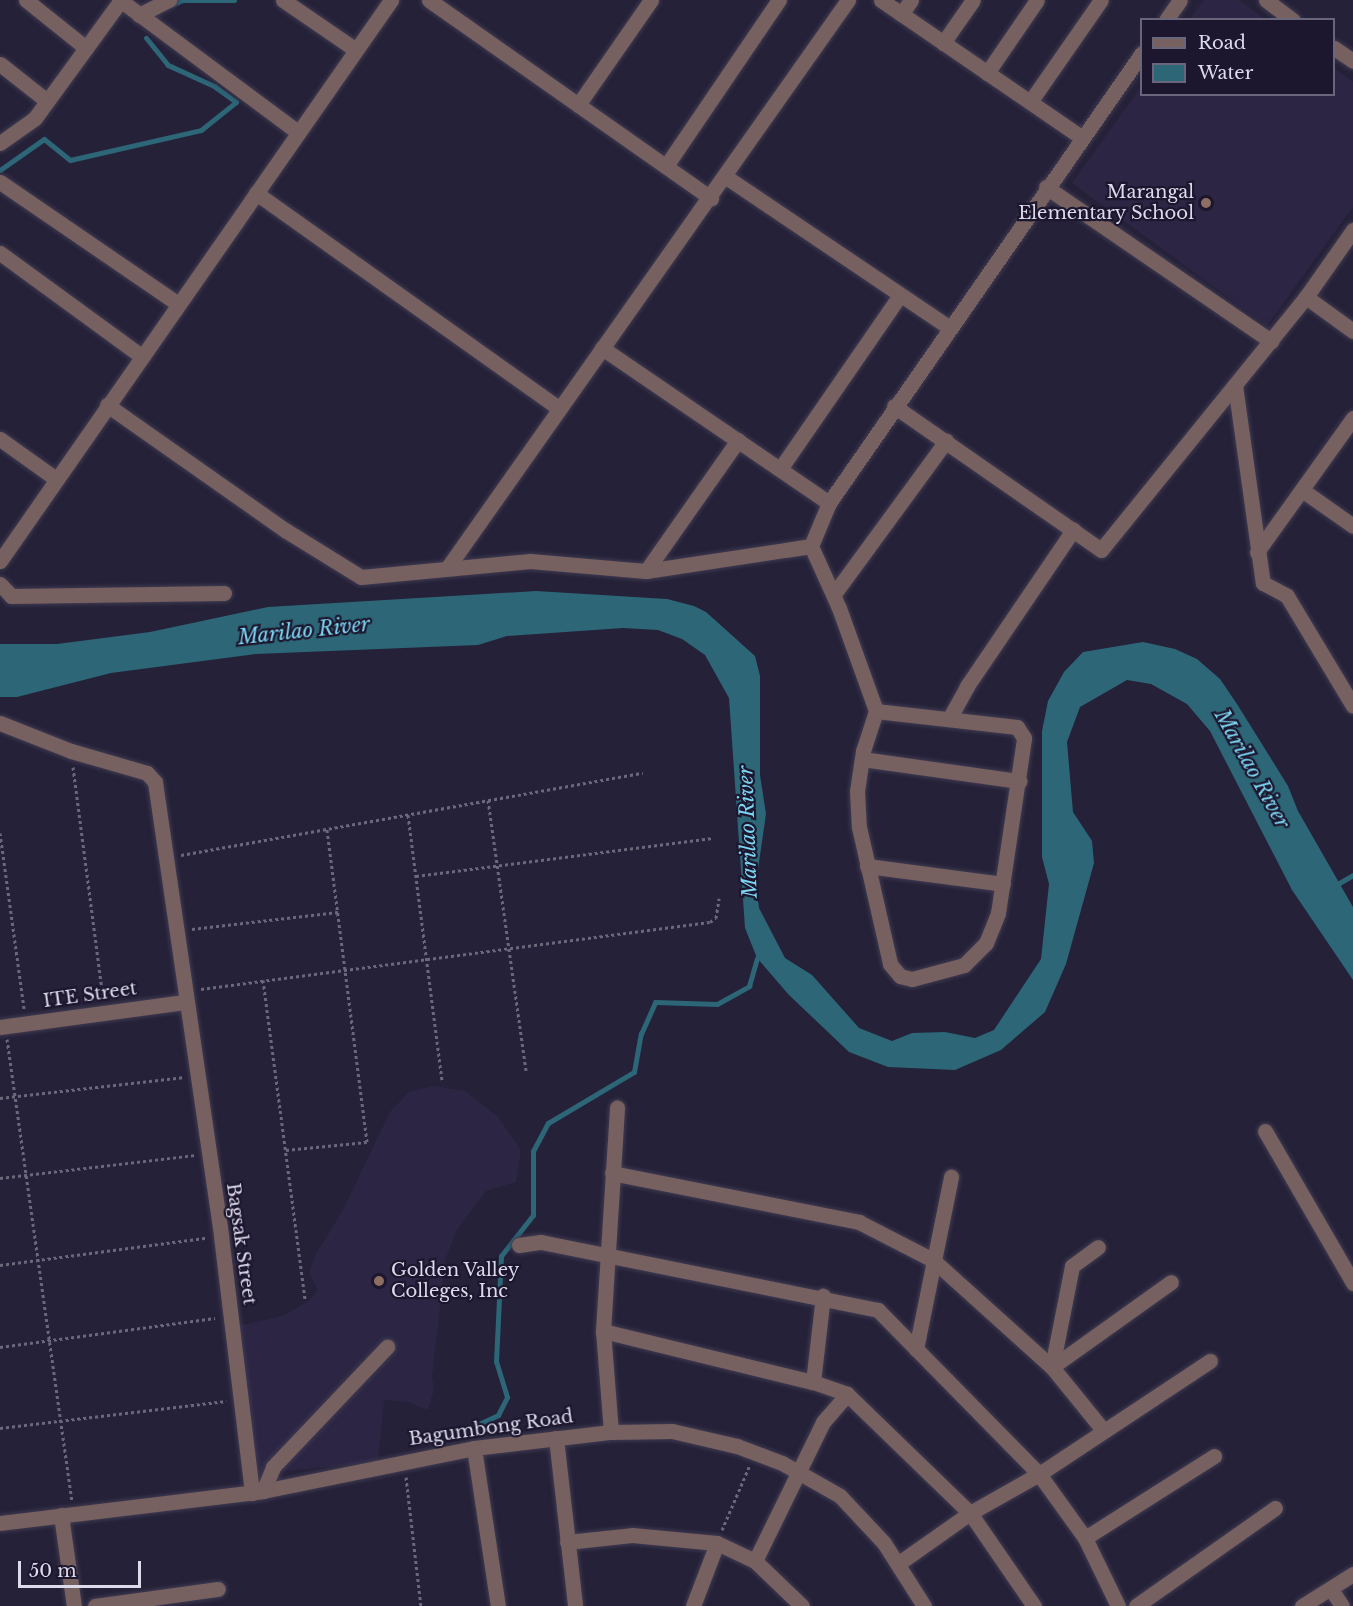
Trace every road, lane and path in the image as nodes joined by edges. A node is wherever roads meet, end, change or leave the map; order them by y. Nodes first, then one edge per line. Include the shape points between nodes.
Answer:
1 (26, 0) edge
2 (121, 0) edge
3 (169, 0) edge
4 (283, 0) edge
5 (392, 0) edge
6 (429, 0) edge
7 (651, 0) edge
8 (779, 0) edge
9 (848, 0) edge
10 (881, 0) edge
11 (911, 0) edge
12 (973, 0) edge
13 (1037, 0) edge
14 (1101, 0) edge
15 (1180, 0) edge
16 (1266, 0) edge
17 (901, 14) junction
18 (140, 15) junction
19 (1167, 18) edge
20 (1290, 18) edge
21 (943, 43) junction
22 (86, 48) junction
23 (1335, 49) edge
24 (356, 50) junction
25 (1140, 56) edge
26 (1353, 61) edge
27 (0, 64) edge
28 (987, 73) junction
29 (47, 101) junction
30 (1030, 102) junction
31 (578, 105) junction
32 (298, 132) junction
33 (1081, 137) junction
34 (2, 138) edge
35 (666, 166) junction
36 (726, 177) junction
37 (0, 182) edge
38 (1046, 187) junction
39 (256, 193) junction
40 (711, 198) junction
41 (1353, 230) edge
42 (0, 253) edge
43 (900, 295) junction
44 (1306, 297) junction
45 (178, 304) junction
46 (948, 327) junction
47 (1353, 331) edge
48 (1270, 341) junction
49 (602, 348) junction
50 (141, 356) junction
51 (1235, 385) junction
52 (107, 405) junction
53 (894, 406) junction
54 (559, 408) junction
55 (1353, 418) edge
56 (0, 439) edge
57 (738, 440) junction
58 (946, 441) junction
59 (780, 469) junction
60 (56, 478) junction
61 (1302, 490) junction
62 (829, 502) junction
63 (1353, 526) edge
64 (1073, 530) junction
65 (811, 546) junction
66 (1257, 552) junction
67 (0, 561) edge
68 (448, 567) junction
69 (646, 571) junction
70 (0, 584) edge
71 (224, 593) dead end
72 (834, 594) junction
73 (1352, 699) edge
74 (876, 711) junction
75 (949, 719) junction
76 (0, 723) edge
77 (71, 751) junction
78 (862, 759) junction
79 (642, 773) dead end
80 (1019, 780) junction
81 (488, 800) junction
82 (408, 815) junction
83 (327, 829) junction
84 (0, 833) edge
85 (713, 838) dead end
86 (1, 853) edge
87 (165, 858) junction
88 (497, 866) junction
89 (867, 866) junction
90 (416, 876) junction
91 (1003, 884) junction
92 (718, 897) dead end
93 (338, 912) junction
94 (175, 931) junction
95 (509, 947) junction
96 (427, 958) junction
97 (346, 969) junction
98 (263, 981) junction
99 (185, 996) junction
100 (105, 1012) junction
101 (26, 1023) junction
102 (3, 1026) edge
103 (526, 1070) dead end
104 (197, 1076) junction
105 (442, 1080) dead end
106 (15, 1096) junction
107 (0, 1098) edge
108 (617, 1107) dead end
109 (1265, 1131) dead end
110 (286, 1150) junction
111 (209, 1153) junction
112 (612, 1173) junction
113 (27, 1176) junction
114 (951, 1177) dead end
115 (0, 1178) edge
116 (221, 1236) junction
117 (519, 1245) dead end
118 (1098, 1247) dead end
119 (607, 1255) junction
120 (38, 1260) junction
121 (933, 1260) junction
122 (0, 1265) edge
123 (1171, 1282) dead end
124 (1353, 1284) edge
125 (823, 1296) junction
126 (305, 1299) dead end
127 (231, 1316) junction
128 (603, 1331) junction
129 (49, 1340) junction
130 (0, 1347) edge
131 (387, 1347) dead end
132 (916, 1349) junction
133 (1210, 1361) dead end
134 (1052, 1367) junction
135 (813, 1382) junction
136 (847, 1394) junction
137 (240, 1399) junction
138 (61, 1421) junction
139 (0, 1428) edge
140 (1103, 1430) junction
141 (611, 1432) junction
142 (556, 1438) junction
143 (474, 1448) junction
144 (756, 1452) junction
145 (1214, 1456) dead end
146 (404, 1460) junction
147 (798, 1471) junction
148 (1039, 1474) junction
149 (257, 1492) junction
150 (1275, 1508) dead end
151 (970, 1513) junction
152 (68, 1514) junction
153 (0, 1523) edge
154 (1085, 1538) junction
155 (567, 1542) junction
156 (717, 1543) junction
157 (755, 1561) junction
158 (899, 1563) junction
159 (1353, 1574) edge
160 (1331, 1588) junction
161 (218, 1589) dead end
162 (74, 1606) edge
163 (95, 1606) edge
164 (421, 1606) edge
165 (498, 1606) edge
166 (575, 1606) edge
167 (693, 1606) edge
168 (802, 1606) edge
169 (924, 1606) edge
170 (1034, 1606) edge
171 (1118, 1606) edge
172 (1136, 1606) edge
173 (1302, 1606) edge
174 (1342, 1606) edge

1 - 22 street
2 - 18 street
2 - 22 street
3 - 18 street
4 - 24 street
5 - 24 street
6 - 31 street
7 - 31 street
8 - 35 street
9 - 36 street
10 - 17 street
11 - 17 street
12 - 21 street
13 - 28 street
14 - 30 street
15 - 19 street
16 - 20 street
17 - 21 street
18 - 32 street
21 - 28 street
22 - 29 street
23 - 26 street
24 - 32 street
25 - 33 street
27 - 29 street
28 - 30 street
29 - 34 street via 35,118
30 - 33 street
31 - 35 street
32 - 39 street
33 - 38 street
35 - 40 street
36 - 40 street
36 - 43 street
37 - 45 street
38 - 46 street
38 - 48 street
39 - 45 street
39 - 54 street
40 - 49 street
41 - 44 street
42 - 50 street
43 - 46 street
43 - 59 street
44 - 47 street
44 - 48 street
45 - 50 street
46 - 53 street
48 - 51 street
49 - 54 street
49 - 57 street
50 - 52 street
51 - 64 street via 1101,550
51 - 66 street
52 - 60 street
52 - 68 street via 285,530 361,577
53 - 58 street
53 - 62 street
54 - 68 street
55 - 61 street
56 - 60 street
57 - 59 street
57 - 69 street
58 - 64 street
58 - 72 street
59 - 62 street
60 - 67 street
61 - 63 street
61 - 66 street
62 - 65 street
64 - 75 street
65 - 69 street
65 - 72 street
66 - 73 street via 1263,583 1287,596
68 - 69 street via 530,561
70 - 71 street via 10,596
72 - 74 street
74 - 75 street
74 - 78 street
75 - 80 street via 1017,727 1024,738
76 - 77 street
77 - 87 street, Bagsak Street via 150,775 155,782
77 - 100 path
78 - 80 street
78 - 89 street via 857,791
79 - 81 path
80 - 91 street
81 - 82 path
81 - 88 path
82 - 83 path
82 - 90 path
83 - 87 path
83 - 93 path
84 - 86 path
85 - 88 path
86 - 101 path
87 - 94 street, Bagsak Street
88 - 90 path
88 - 95 path
89 - 91 street
89 - 91 street via 891,964 900,976 912,979 964,965 986,943 998,913
90 - 96 path
92 - 95 path via 716,918 710,922
93 - 94 path
93 - 97 path
94 - 99 street, Bagsak Street
95 - 96 path
95 - 103 path
96 - 97 path
96 - 105 path
97 - 98 path
97 - 110 path via 367,1142
98 - 99 path
98 - 110 path
99 - 100 street, ITE Street
99 - 104 street, Bagsak Street
100 - 101 street, ITE Street
101 - 102 street, ITE Street
102 - 106 path
104 - 106 path
104 - 111 street, Bagsak Street
106 - 107 path
106 - 113 path
108 - 112 street
109 - 124 street
110 - 126 path
111 - 113 path
111 - 116 street, Bagsak Street
112 - 119 street
112 - 121 street via 859,1222
113 - 115 path
113 - 120 path
114 - 121 street
116 - 120 path
116 - 127 street, Bagsak Street
117 - 119 street via 542,1242
118 - 134 street via 1072,1266
119 - 125 street
119 - 128 street
120 - 122 path
120 - 129 path
121 - 132 street
121 - 134 street
123 - 134 street
125 - 132 street via 878,1310
125 - 135 street
127 - 129 path
127 - 137 street, Bagsak Street
128 - 135 street
128 - 141 street
129 - 130 path
129 - 138 path
131 - 149 street via 273,1467
132 - 148 street
133 - 140 street
134 - 140 street
135 - 136 street
136 - 147 street via 823,1422
136 - 151 street
137 - 138 path
137 - 149 street, Bagsak Street
138 - 139 path
138 - 152 path
140 - 148 street
141 - 142 street, Bagumbong Road
141 - 144 street, Bagumbong Road via 672,1431
142 - 143 street, Bagumbong Road
142 - 155 street
143 - 146 street, Bagumbong Road
143 - 165 street
144 - 147 street, Bagumbong Road
144 - 156 path
145 - 154 street
146 - 149 street, Bagumbong Road
146 - 164 path
147 - 157 street
147 - 158 street, Bagumbong Road via 856,1510
148 - 151 street
148 - 154 street
149 - 152 street, Bagumbong Road
150 - 172 street
151 - 158 street
151 - 170 street
152 - 153 street, Bagumbong Road
152 - 162 street
154 - 171 street
155 - 156 street via 632,1535
155 - 166 street
156 - 157 street
156 - 167 street
157 - 168 street
158 - 169 street, Bagumbong Road
159 - 160 street
160 - 173 street
160 - 174 street
161 - 163 street

